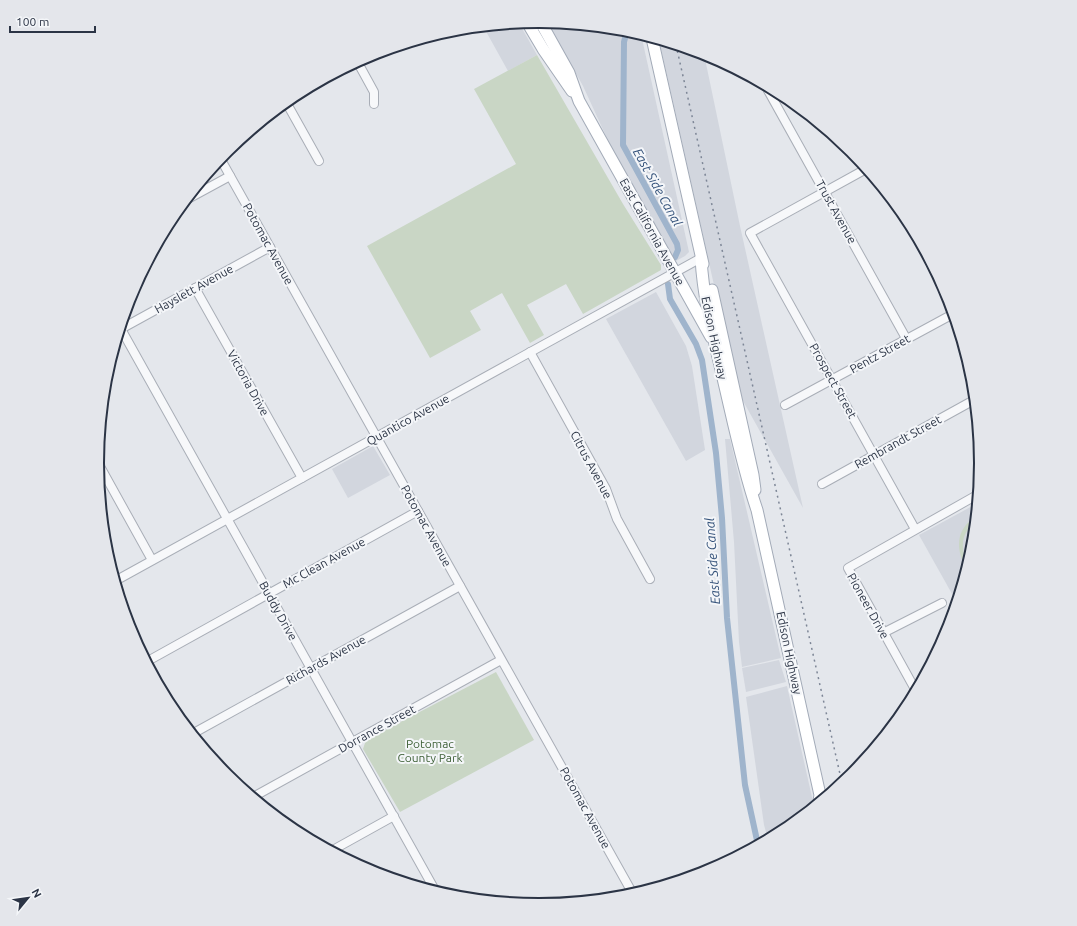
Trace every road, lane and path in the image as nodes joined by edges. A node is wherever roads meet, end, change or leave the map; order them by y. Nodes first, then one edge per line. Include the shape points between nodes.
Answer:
1 (531, 28) edge
2 (544, 28) edge
3 (653, 44) edge
4 (360, 67) edge
5 (771, 95) edge
6 (579, 101) junction
7 (374, 104) dead end
8 (289, 107) edge
9 (319, 161) dead end
10 (223, 163) edge
11 (862, 171) edge
12 (230, 176) junction
13 (824, 192) junction
14 (196, 195) edge
15 (270, 247) junction
16 (701, 258) junction
17 (675, 272) junction
18 (195, 288) junction
19 (948, 317) edge
20 (126, 327) edge
21 (123, 335) edge
22 (907, 340) junction
23 (716, 346) junction
24 (530, 352) junction
25 (728, 361) junction
26 (833, 380) junction
27 (969, 403) edge
28 (786, 405) dead end
29 (376, 437) junction
30 (874, 455) junction
31 (104, 473) edge
32 (302, 478) junction
33 (822, 484) dead end
34 (972, 498) edge
35 (757, 510) junction
36 (418, 511) junction
37 (227, 519) junction
38 (914, 529) junction
39 (152, 560) junction
40 (650, 578) dead end
41 (119, 579) edge
42 (460, 586) junction
43 (269, 594) junction
44 (942, 603) dead end
45 (883, 633) junction
46 (151, 660) edge
47 (501, 660) junction
48 (311, 668) junction
49 (913, 685) edge
50 (196, 732) edge
51 (352, 742) junction
52 (820, 794) edge
53 (258, 795) edge
54 (394, 816) junction
55 (337, 848) edge
56 (432, 885) edge
57 (630, 888) edge

1 - 6 main road, East California Avenue via 560,76
2 - 6 main road, East California Avenue via 568,73
3 - 16 main road, Edison Highway
4 - 7 street via 374,92
5 - 13 street, Trust Avenue
6 - 17 main road, East California Avenue
8 - 9 street
10 - 12 street, Potomac Avenue
11 - 13 street
12 - 14 street
12 - 15 street, Potomac Avenue
13 - 22 street, Trust Avenue
13 - 26 street, Prospect Street via 750,233
15 - 18 street, Hayslett Avenue
15 - 29 street, Potomac Avenue
16 - 17 street, Quantico Avenue
16 - 23 main road, Edison Highway via 702,280
16 - 25 main road, Edison Highway via 710,284
17 - 23 main road, East California Avenue
17 - 24 street, Quantico Avenue
18 - 20 street, Hayslett Avenue
18 - 32 street, Victoria Drive
19 - 22 street, Pentz Street
21 - 37 street, Buddy Drive
22 - 26 street, Pentz Street
23 - 25 main road, East California Avenue
23 - 35 main road, Edison Highway via 745,475
24 - 29 street, Quantico Avenue
24 - 40 street, Citrus Avenue via 606,489 617,519
25 - 35 main road, Edison Highway via 754,475
26 - 28 street, Pentz Street
26 - 30 street, Prospect Street
27 - 30 street, Rembrandt Street
29 - 32 street, Quantico Avenue
29 - 36 street, Potomac Avenue
30 - 33 street, Rembrandt Street
30 - 38 street, Prospect Street
31 - 39 street
32 - 37 street, Quantico Avenue
34 - 38 street
35 - 52 main road, Edison Highway
36 - 42 street, Potomac Avenue
36 - 43 street, Mc Clean Avenue
37 - 39 street, Quantico Avenue
37 - 43 street, Buddy Drive
38 - 45 street, Pioneer Drive via 848,568
39 - 41 street, Quantico Avenue
42 - 47 street, Potomac Avenue
42 - 48 street, Richards Avenue
43 - 46 street, Mc Clean Avenue
43 - 48 street, Buddy Drive
44 - 45 street
45 - 49 street, Pioneer Drive
47 - 51 street, Dorrance Street
47 - 57 street, Potomac Avenue
48 - 50 street, Richards Avenue
48 - 51 street, Buddy Drive
51 - 53 street, Dorrance Street
51 - 54 street, Buddy Drive
54 - 55 street
54 - 56 street, Buddy Drive

